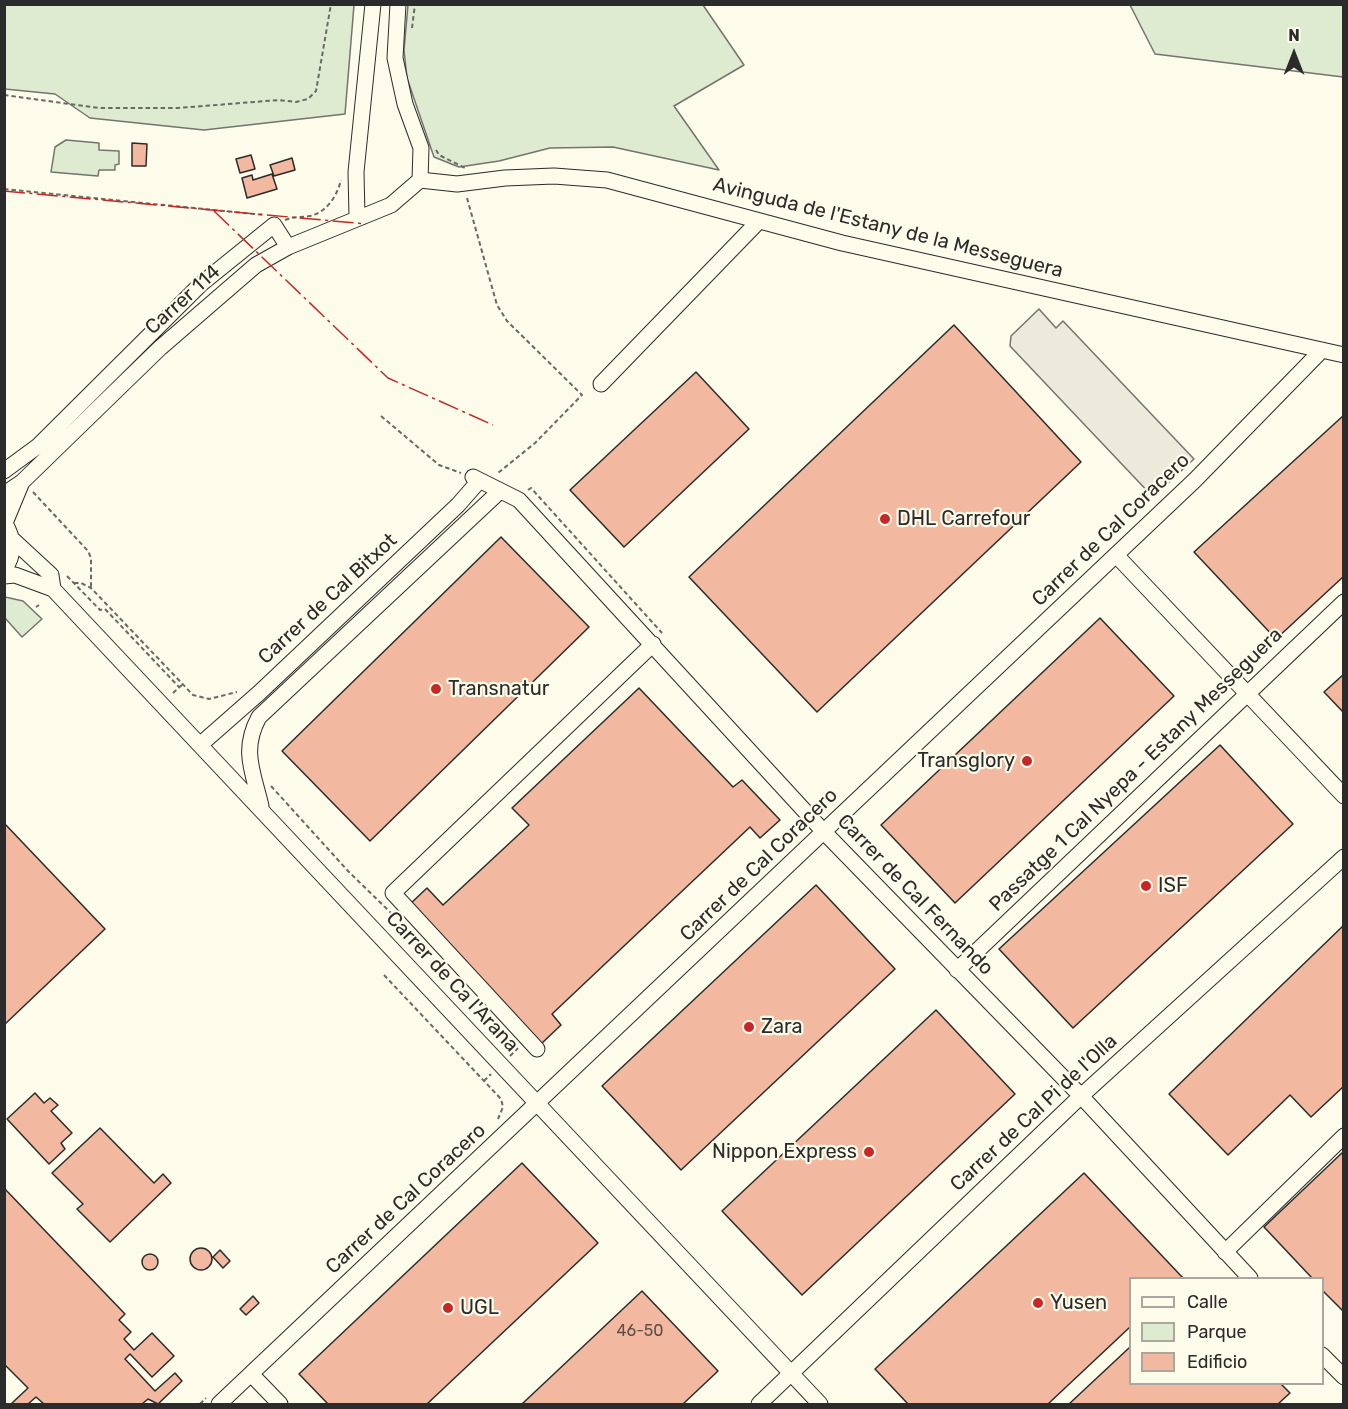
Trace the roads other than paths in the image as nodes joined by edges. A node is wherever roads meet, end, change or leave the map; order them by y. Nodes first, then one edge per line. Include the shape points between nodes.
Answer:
1 (373, 4) edge
2 (398, 4) edge
3 (420, 180) junction
4 (357, 217) junction
5 (758, 222) junction
6 (288, 247) junction
7 (1322, 350) junction
8 (1344, 355) edge
9 (601, 384) dead end
10 (4, 471) edge
11 (479, 481) joint
12 (29, 490) junction
13 (500, 491) junction
14 (4, 495) edge
15 (5, 523) edge
16 (12, 539) junction
17 (1116, 555) junction
18 (4, 570) edge
19 (4, 576) edge
20 (53, 589) junction
21 (1344, 602) edge
22 (657, 638) junction
23 (1246, 693) junction
24 (205, 748) junction
25 (1344, 796) edge
26 (262, 808) junction
27 (824, 832) junction
28 (1344, 857) edge
29 (957, 970) junction
30 (537, 1049) dead end
31 (1081, 1096) junction
32 (538, 1104) junction
33 (1344, 1136) edge
34 (1225, 1252) junction
35 (1249, 1277) edge
36 (1324, 1356) edge
37 (791, 1373) junction
38 (251, 1374) junction
39 (1344, 1377) edge
40 (219, 1404) edge
41 (280, 1404) edge
42 (759, 1404) edge
43 (820, 1404) edge

1 - 4 street via 356,172
2 - 3 street via 395,58 405,104 421,148
3 - 4 street, Carrer 114 via 390,205
3 - 5 street, Avinguda de l'Estany de la Messeguera via 466,184 554,176 607,180
4 - 6 street, Carrer 114
5 - 7 street, Avinguda de l'Estany de la Messeguera
5 - 9 street
6 - 10 street via 274,225 201,284 39,446
6 - 12 street, Carrer 114 via 233,283 160,348
7 - 8 street, Avinguda de l'Estany de la Messeguera
7 - 17 street, Carrer de Cal Coracero
11 - 13 street, Carrer de Cal Fernando
11 - 24 street, Carrer de Cal Bitxot
12 - 14 street, Carrer 114
12 - 15 street
13 - 22 street, Carrer de Cal Fernando via 519,500
13 - 26 street via 259,717 251,730 248,757
15 - 16 street
16 - 18 street via 12,555
16 - 20 street, Carrer de Ca l'Arana via 51,575
17 - 23 street
17 - 27 street, Carrer de Cal Coracero
19 - 20 street, Carrer de Ca l'Arana via 15,575
20 - 24 street, Carrer de Ca l'Arana
21 - 23 street, Passatge 1 Cal Nyepa - Estany Messeguera
22 - 27 street, Carrer de Cal Fernando
22 - 30 street via 393,893
23 - 25 street
23 - 29 street, Passatge 1 Cal Nyepa - Estany Messeguera
24 - 26 street, Carrer de Ca l'Arana
26 - 32 street, Carrer de Ca l'Arana
27 - 29 street, Carrer de Cal Fernando
27 - 32 street, Carrer de Cal Coracero
28 - 31 street, Carrer de Cal Pi de l'Olla
29 - 31 street, Carrer de Cal Fernando
31 - 34 street, Carrer de Cal Fernando
31 - 37 street, Carrer de Cal Pi de l'Olla
32 - 37 street, Carrer de Ca l'Arana
32 - 38 street, Carrer de Cal Coracero
33 - 34 street
34 - 35 street, Carrer de Cal Fernando
36 - 39 street
37 - 42 street, Carrer de Cal Pi de l'Olla
37 - 43 street, Carrer de Ca l'Arana
38 - 40 street, Carrer de Cal Coracero
38 - 41 street

